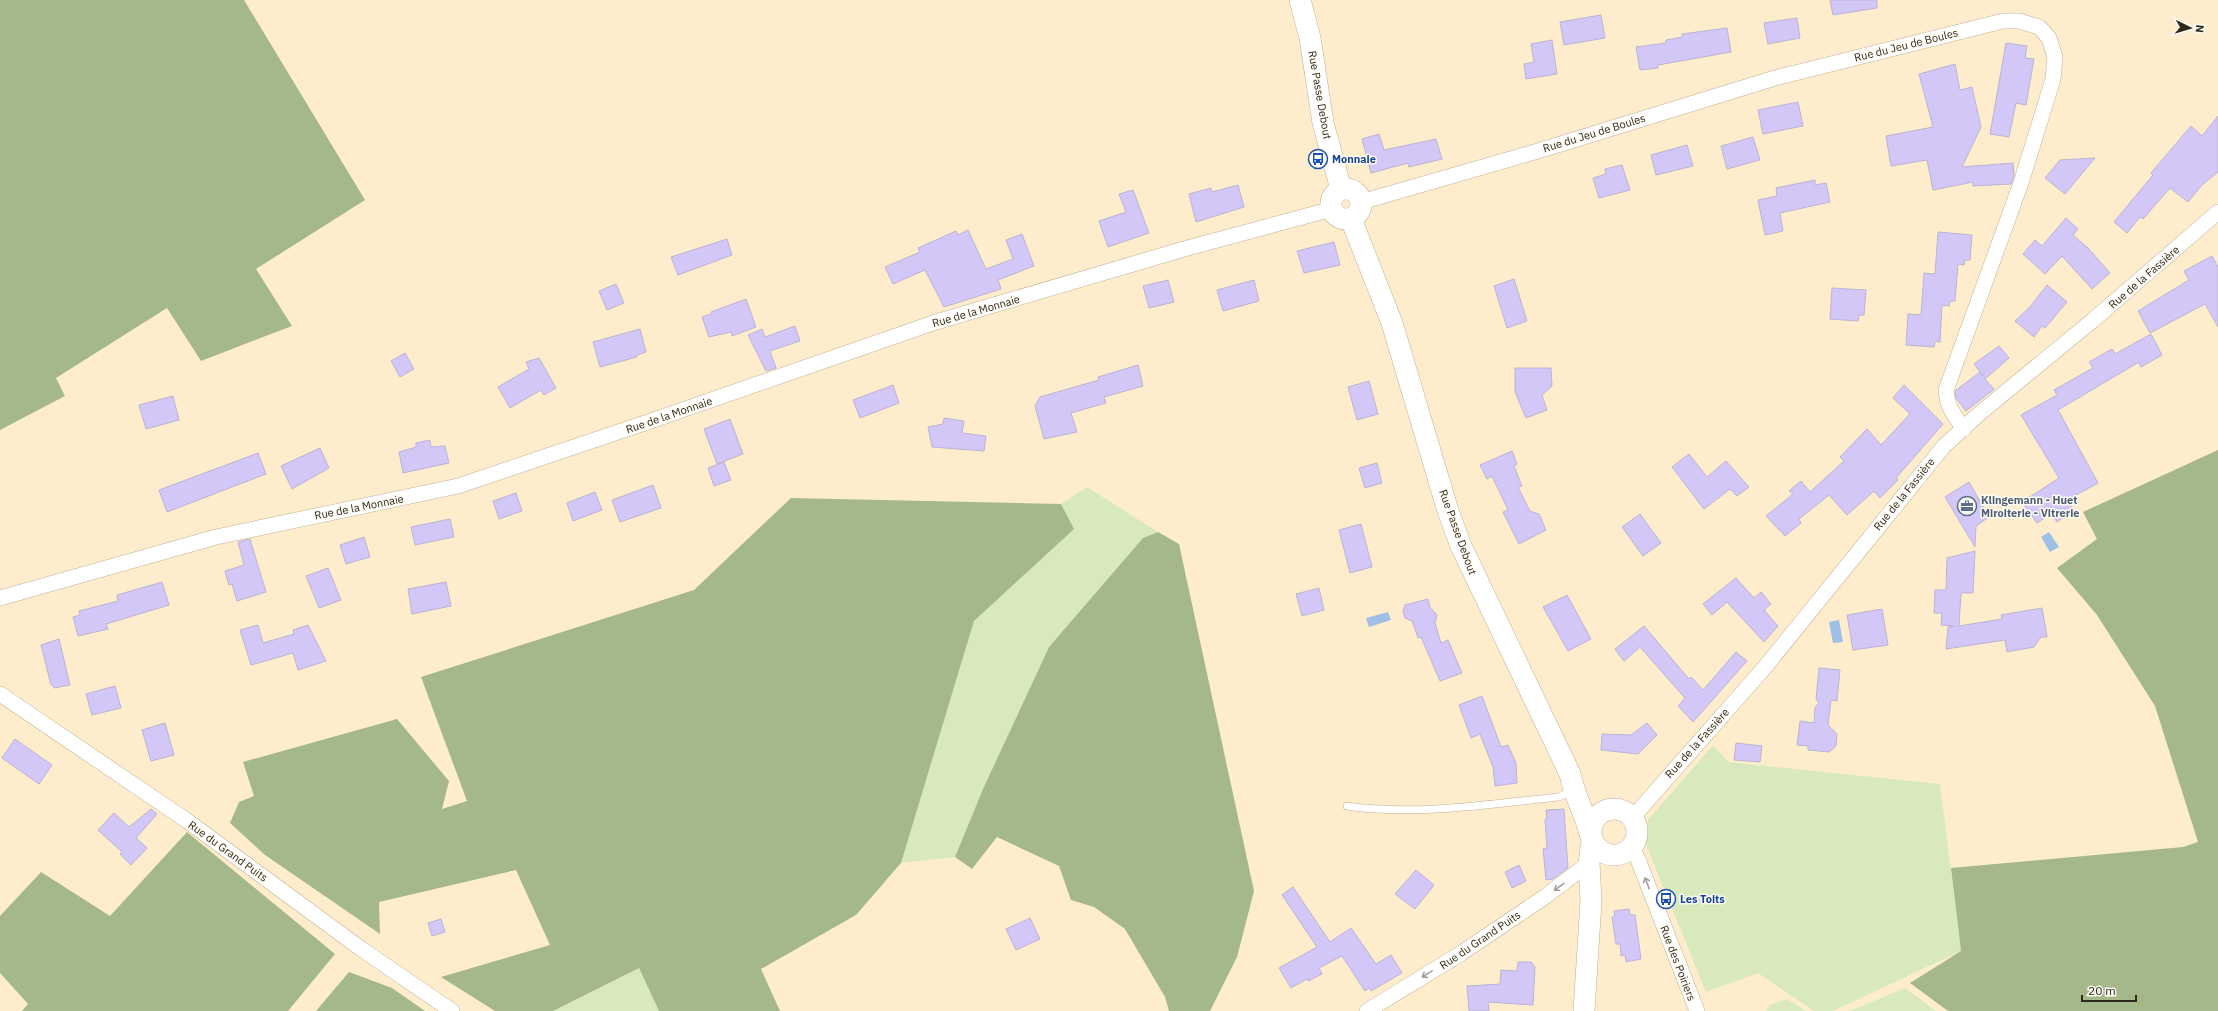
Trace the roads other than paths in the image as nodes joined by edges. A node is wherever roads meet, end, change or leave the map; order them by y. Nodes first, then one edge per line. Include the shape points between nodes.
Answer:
1 (1300, 0) edge
2 (1341, 189) junction
3 (1332, 209) junction
4 (1356, 210) junction
5 (2218, 212) edge
6 (1964, 429) junction
7 (0, 598) edge
8 (0, 694) edge
9 (1572, 782) junction
10 (1347, 806) dead end
11 (1612, 809) junction
12 (1632, 817) junction
13 (1591, 838) junction
14 (1630, 850) junction
15 (1610, 856) junction
16 (1589, 863) junction
17 (1591, 901) junction
18 (452, 1011) edge
19 (1366, 1011) edge
20 (1584, 1011) edge
21 (1697, 1011) edge

1 - 2 main road, Rue Passe Debout via 1310,38 1323,123
2 - 3 main road via 1333,196
2 - 4 main road, Rue Passe Debout via 1353,190
3 - 4 main road via 1340,219
3 - 7 street, Rue de la Monnaie via 1184,249 936,322 458,486 216,537
4 - 6 street, Rue du Jeu de Boules via 1775,78 2003,21 2019,21 2039,27 2049,38 2055,58 2053,79 2021,183 1946,390 1946,402
4 - 9 main road, Rue Passe Debout via 1461,546
5 - 6 street, Rue de la Fassière
6 - 12 street, Rue de la Fassière via 1925,467 1795,631
8 - 18 street, Rue du Grand Puits via 186,820 360,948
9 - 10 lane via 1558,797 1408,810 1376,810
9 - 11 main road
9 - 13 main road, Rue Passe Debout
11 - 12 main road via 1627,812
11 - 13 main road via 1605,810 1594,820
12 - 14 main road via 1638,832
13 - 15 main road via 1603,853
13 - 16 main road
14 - 15 main road via 1618,856
21 -> 14 street, Rue des Poiriers via 1637,857
15 - 17 main road via 1600,874
16 - 17 main road
16 -> 19 street, Rue du Grand Puits via 1546,896 1460,954
17 - 20 main road

